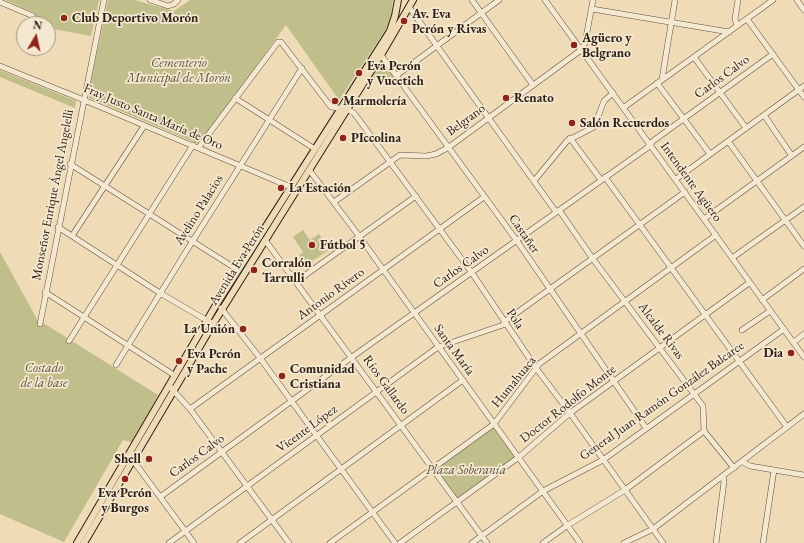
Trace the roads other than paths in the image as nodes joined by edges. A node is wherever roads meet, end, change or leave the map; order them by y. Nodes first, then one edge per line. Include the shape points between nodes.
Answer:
1 (104, 0) edge
2 (150, 0) edge
3 (178, 0) edge
4 (398, 0) edge
5 (404, 0) edge
6 (412, 0) edge
7 (472, 0) edge
8 (499, 0) edge
9 (545, 0) edge
10 (593, 0) edge
11 (675, 0) edge
12 (738, 0) edge
13 (773, 0) edge
14 (797, 0) edge
15 (0, 2) edge
16 (409, 7) junction
17 (592, 9) junction
18 (804, 10) edge
19 (481, 13) junction
20 (33, 16) dead end
21 (747, 20) junction
22 (671, 22) junction
23 (737, 26) junction
24 (729, 32) junction
25 (437, 46) junction
26 (581, 50) junction
27 (773, 54) junction
28 (381, 55) junction
29 (694, 57) junction
30 (0, 66) edge
31 (302, 68) junction
32 (397, 75) junction
33 (662, 80) junction
34 (657, 83) junction
35 (533, 85) junction
36 (804, 86) edge
37 (799, 90) junction
38 (720, 92) junction
39 (613, 93) junction
40 (804, 97) edge
41 (235, 98) junction
42 (84, 100) junction
43 (623, 108) junction
44 (344, 109) junction
45 (764, 115) junction
46 (488, 118) junction
47 (684, 118) junction
48 (269, 120) junction
49 (144, 126) junction
50 (746, 128) junction
51 (570, 138) junction
52 (728, 142) junction
53 (650, 144) junction
54 (193, 145) junction
55 (199, 147) junction
56 (449, 147) junction
57 (804, 147) edge
58 (315, 149) junction
59 (710, 154) junction
60 (792, 156) junction
61 (390, 161) junction
62 (70, 164) junction
63 (240, 165) junction
64 (310, 171) junction
65 (603, 179) junction
66 (676, 179) junction
67 (534, 181) junction
68 (756, 181) junction
69 (106, 187) junction
70 (294, 189) junction
71 (685, 192) junction
72 (416, 196) junction
73 (484, 197) junction
74 (334, 202) junction
75 (804, 207) edge
76 (558, 211) junction
77 (150, 215) junction
78 (704, 219) junction
79 (785, 220) junction
80 (640, 225) junction
81 (58, 227) junction
82 (439, 229) junction
83 (72, 236) junction
84 (359, 236) junction
85 (716, 236) junction
86 (266, 240) junction
87 (192, 242) junction
88 (517, 242) junction
89 (804, 246) edge
90 (732, 258) junction
91 (593, 259) junction
92 (116, 266) junction
93 (671, 269) junction
94 (804, 269) edge
95 (238, 270) junction
96 (383, 270) junction
97 (472, 273) junction
98 (297, 281) junction
99 (749, 283) junction
100 (549, 290) junction
101 (45, 292) junction
102 (160, 293) junction
103 (762, 300) junction
104 (626, 303) junction
105 (216, 305) junction
106 (222, 309) junction
107 (770, 311) junction
108 (414, 313) junction
109 (706, 314) junction
110 (321, 315) junction
111 (84, 316) junction
112 (207, 320) junction
113 (505, 323) junction
114 (40, 324) dead end
115 (213, 324) junction
116 (784, 329) junction
117 (742, 330) dead end
118 (581, 334) junction
119 (804, 334) edge
120 (69, 341) dead end
121 (794, 342) junction
122 (128, 345) junction
123 (438, 347) junction
124 (659, 348) junction
125 (352, 357) junction
126 (804, 357) edge
127 (260, 358) junction
128 (739, 361) junction
129 (116, 365) dead end
130 (536, 368) junction
131 (174, 375) junction
132 (463, 380) junction
133 (614, 382) junction
134 (168, 385) junction
135 (174, 390) junction
136 (377, 392) junction
137 (694, 393) junction
138 (292, 402) junction
139 (190, 408) junction
140 (570, 413) junction
141 (804, 414) edge
142 (494, 424) junction
143 (402, 425) junction
144 (787, 427) junction
145 (646, 428) junction
146 (704, 431) junction
147 (317, 436) junction
148 (222, 452) junction
149 (519, 457) junction
150 (130, 458) junction
151 (603, 460) junction
152 (743, 462) junction
153 (433, 468) junction
154 (734, 468) junction
155 (342, 469) junction
156 (774, 470) junction
157 (804, 475) edge
158 (723, 476) junction
159 (246, 486) junction
160 (625, 490) junction
161 (543, 491) junction
162 (160, 497) junction
163 (458, 501) junction
164 (373, 512) junction
165 (272, 520) junction
166 (568, 525) junction
167 (653, 529) junction
168 (185, 531) junction
169 (482, 536) junction
170 (77, 543) edge
171 (84, 543) edge
172 (169, 543) edge
173 (194, 543) edge
174 (240, 543) edge
175 (289, 543) edge
176 (330, 543) edge
177 (395, 543) edge
178 (400, 543) edge
179 (472, 543) edge
180 (487, 543) edge
181 (543, 543) edge
182 (580, 543) edge
183 (624, 543) edge
184 (663, 543) edge
185 (716, 543) edge
186 (763, 543) edge

1 - 42 street, Monseñor Enrique Ángel Angelelli
2 - 3 street via 168,6
4 - 44 main road, Avenida Eva Perón via 390,31
5 - 6 main road
6 - 16 main road, Avenida Eva Perón
7 - 19 street
8 - 19 street
9 - 26 street, Intendente Agüero
10 - 17 street
11 - 22 street
12 - 23 street via 735,19
13 - 21 street
14 - 18 street
15 - 20 street
16 - 25 street, Alcalde Rivas
16 - 28 main road, Avenida Eva Perón
17 - 22 street
17 - 26 street
19 - 25 street
19 - 35 street
21 - 23 street
21 - 27 street
22 - 24 street
22 - 33 street
23 - 24 street
24 - 29 street
25 - 32 street
25 - 46 street, Alcalde Rivas
26 - 35 street, Belgrano
26 - 39 street, Intendente Agüero
27 - 37 street
27 - 38 street, Carlos Calvo
28 - 32 street, Castañer
28 - 44 main road, Avenida Eva Perón
29 - 33 street
29 - 38 street
30 - 42 street, Fray Justo Santa María de Oro
31 - 41 street, Pola via 279,41
31 - 44 street, Pola via 331,107
31 - 48 street, Avelino Palacios
32 - 56 street, Castañer
33 - 34 street
34 - 43 street
34 - 47 street
35 - 46 street, Belgrano
36 - 37 street
37 - 40 street
37 - 45 street
38 - 47 street, Carlos Calvo
38 - 50 street
39 - 43 street, Intendente Agüero
39 - 51 street via 604,101 594,127
41 - 48 street
41 - 55 street
42 - 49 street, Fray Justo Santa María de Oro
42 - 62 street, Monseñor Enrique Ángel Angelelli
43 - 53 street, Intendente Agüero
44 - 58 main road, Avenida Eva Perón
44 - 61 street, Pola via 354,114
44 - 64 main road, Avenida Eva Perón
45 - 50 street
45 - 60 street
46 - 56 street, Belgrano
46 - 67 street, Alcalde Rivas
47 - 53 street, Carlos Calvo
47 - 59 street
48 - 58 street
48 - 63 street, Avelino Palacios
49 - 54 street, Fray Justo Santa María de Oro
49 - 69 street
50 - 52 street
51 - 65 street
51 - 67 street
52 - 59 street
52 - 68 street
53 - 65 street, Carlos Calvo
53 - 66 street, Intendente Agüero
54 - 55 street, Fray Justo Santa María de Oro
54 - 77 street
55 - 63 street, Fray Justo Santa María de Oro
56 - 61 street, Belgrano via 431,155 404,154
56 - 73 street, Castañer
57 - 60 street
58 - 70 main road, Avenida Eva Perón
59 - 66 street
60 - 68 street
61 - 72 street, Pola
61 - 74 street, Belgrano
62 - 69 street
62 - 81 street, Monseñor Enrique Ángel Angelelli
63 - 70 street, Fray Justo Santa María de Oro
63 - 87 street, Avelino Palacios
64 - 70 main road, Avenida Eva Perón
64 - 74 street, Santa María
65 - 76 street, Carlos Calvo
65 - 80 street
66 - 71 street, Intendente Agüero
67 - 76 street, Alcalde Rivas
68 - 78 street
68 - 79 street
69 - 77 street
69 - 83 street
70 - 86 main road, Avenida Eva Perón
70 - 95 main road, Avenida Eva Perón
71 - 78 street, Intendente Agüero
71 - 80 street, Vicente López
72 - 82 street, Pola
72 - 84 street
73 - 82 street, Antonio Rivero
73 - 88 street, Castañer
74 - 84 street, Santa María
75 - 79 street
76 - 88 street, Carlos Calvo
76 - 91 street, Alcalde Rivas
77 - 87 street
77 - 92 street
78 - 85 street, Intendente Agüero
79 - 89 street
79 - 90 street
80 - 91 street, Vicente López
80 - 93 street
81 - 83 street
81 - 101 street, Monseñor Enrique Ángel Angelelli
82 - 96 street, Antonio Rivero
82 - 97 street, Pola
83 - 92 street
84 - 96 street, Santa María
84 - 98 street
85 - 90 street, Intendente Agüero
85 - 93 street, Humahuaca
86 - 98 street, Ríos Gallardo
86 - 106 main road, Avenida Eva Perón
87 - 95 street
87 - 102 street, Avelino Palacios
88 - 97 street, Carlos Calvo
88 - 100 street, Castañer
90 - 99 street, Intendente Agüero
91 - 100 street, Vicente López
91 - 104 street, Alcalde Rivas
92 - 102 street
92 - 111 street
93 - 104 street, Humahuaca
93 - 109 street
94 - 103 street
95 - 105 main road, Avenida Eva Perón
96 - 108 street, Santa María
96 - 110 street, Antonio Rivero
97 - 108 street, Carlos Calvo
97 - 113 street, Pola
98 - 110 street, Ríos Gallardo
99 - 103 street, Intendente Agüero
99 - 109 street, Doctor Rodolfo Monte
100 - 113 street, Vicente López
100 - 118 street, Castañer
101 - 111 street
101 - 114 street, Monseñor Enrique Ángel Angelelli
102 - 112 street
102 - 122 street, Avelino Palacios
103 - 107 street, Intendente Agüero
104 - 118 street, Humahuaca
104 - 124 street, Alcalde Rivas
105 - 106 street
105 - 112 main road, Avenida Eva Perón
106 - 115 main road, Avenida Eva Perón
106 - 127 street
107 - 116 street, Intendente Agüero
107 - 117 street
108 - 123 street, Santa María
108 - 125 street, Carlos Calvo
109 - 124 street, Doctor Rodolfo Monte
109 - 128 street
110 - 125 street, Ríos Gallardo
110 - 127 street, Antonio Rivero
111 - 120 street
111 - 122 street
112 - 115 street
112 - 131 main road, Avenida Eva Perón
113 - 123 street, Vicente López
113 - 130 street, Pola
115 - 135 main road, Avenida Eva Perón
116 - 121 street, Intendente Agüero
116 - 128 street, General Juan Ramón González Balcarce
118 - 130 street, Humahuaca
118 - 133 street, Castañer
119 - 121 street
121 - 126 street, Intendente Agüero
122 - 129 street, Avelino Palacios
122 - 131 street
123 - 132 street, Santa María
123 - 136 street, Vicente López
124 - 133 street, Doctor Rodolfo Monte
124 - 137 street, Alcalde Rivas
125 - 136 street, Ríos Gallardo
125 - 138 street, Carlos Calvo
127 - 138 street
127 - 139 street, Antonio Rivero
128 - 137 street, General Juan Ramón González Balcarce
128 - 144 street
130 - 140 street, Pola
130 - 142 street, Humahuaca
131 - 134 main road, Avenida Eva Perón
132 - 142 street, Santa María
132 - 143 street
133 - 140 street, Doctor Rodolfo Monte
133 - 145 street, Castañer
134 - 135 street
134 - 150 main road, Avenida Eva Perón
135 - 139 street
135 - 150 main road, Avenida Eva Perón
136 - 143 street, Ríos Gallardo
136 - 147 street, Vicente López
137 - 145 street, General Juan Ramón González Balcarce
137 - 146 street, Alcalde Rivas via 704,408
138 - 147 street
138 - 148 street, Carlos Calvo
139 - 148 street
140 - 149 street, Doctor Rodolfo Monte
140 - 151 street, Pola
141 - 144 street
142 - 149 street, Santa María
142 - 153 street, Humahuaca
143 - 153 street, Ríos Gallardo
143 - 155 street
144 - 152 street
145 - 151 street, General Juan Ramón González Balcarce
146 - 154 street
146 - 160 street
147 - 155 street
147 - 159 street, Vicente López
148 - 159 street
148 - 162 street, Carlos Calvo
149 - 161 street, Santa María
149 - 163 street, Doctor Rodolfo Monte
150 - 162 street
150 - 170 main road, Avenida Eva Perón
150 - 171 main road, Avenida Eva Perón
151 - 160 street, Pola
151 - 161 street, General Juan Ramón González Balcarce
152 - 154 street
152 - 156 street via 750,466
153 - 163 street, Ríos Gallardo
153 - 164 street, Humahuaca
154 - 158 street
155 - 164 street
155 - 165 street
156 - 157 street
156 - 186 street
158 - 167 street
158 - 185 street
159 - 165 street
159 - 168 street, Vicente López
160 - 166 street
160 - 167 street, Pola
161 - 166 street, Santa María
161 - 169 street, General Juan Ramón González Balcarce
162 - 168 street
163 - 169 street, Ríos Gallardo
163 - 178 street, Doctor Rodolfo Monte
164 - 176 street, Humahuaca
164 - 177 street
165 - 174 street
165 - 175 street
166 - 181 street
166 - 182 street, Santa María
167 - 183 street
167 - 184 street, Pola
168 - 172 street, Vicente López
168 - 173 street
169 - 179 street, General Juan Ramón González Balcarce
169 - 180 street, Ríos Gallardo

